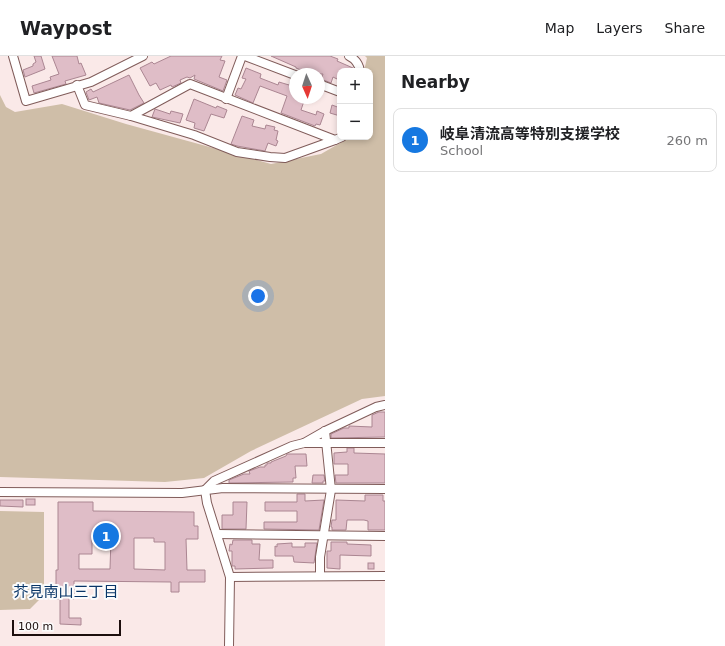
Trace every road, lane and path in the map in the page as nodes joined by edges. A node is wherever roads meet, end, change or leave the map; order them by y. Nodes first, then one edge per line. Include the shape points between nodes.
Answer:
1 (14, 56) edge
2 (143, 56) edge
3 (242, 56) edge
4 (245, 56) edge
5 (349, 56) edge
6 (359, 68) edge
7 (289, 73) edge
8 (78, 85) junction
9 (325, 86) edge
10 (337, 91) edge
11 (226, 99) junction
12 (131, 116) junction
13 (337, 138) edge
14 (337, 138) edge
15 (385, 405) edge
16 (325, 431) junction
17 (326, 443) junction
18 (385, 443) edge
19 (304, 444) junction
20 (385, 489) edge
21 (205, 490) junction
22 (331, 490) junction
23 (0, 492) edge
24 (216, 534) junction
25 (324, 534) junction
26 (385, 536) edge
27 (320, 576) junction
28 (385, 576) edge
29 (230, 577) junction
30 (229, 646) edge

1 - 8 street via 26,101
2 - 8 street via 91,82
3 - 11 street
4 - 7 street
5 - 6 street
8 - 12 street via 85,105
9 - 10 street
11 - 12 street via 190,84
11 - 13 street
12 - 14 street via 194,135 237,152 270,157 285,158
15 - 16 street
16 - 17 street
16 - 19 street
17 - 18 street
17 - 19 street
17 - 22 street
19 - 21 street via 292,446 214,481
20 - 22 street
21 - 22 street
21 - 23 street
21 - 24 street
22 - 25 street
24 - 25 street
24 - 29 street
25 - 26 street
25 - 27 street
27 - 28 street
27 - 29 street
29 - 30 street

